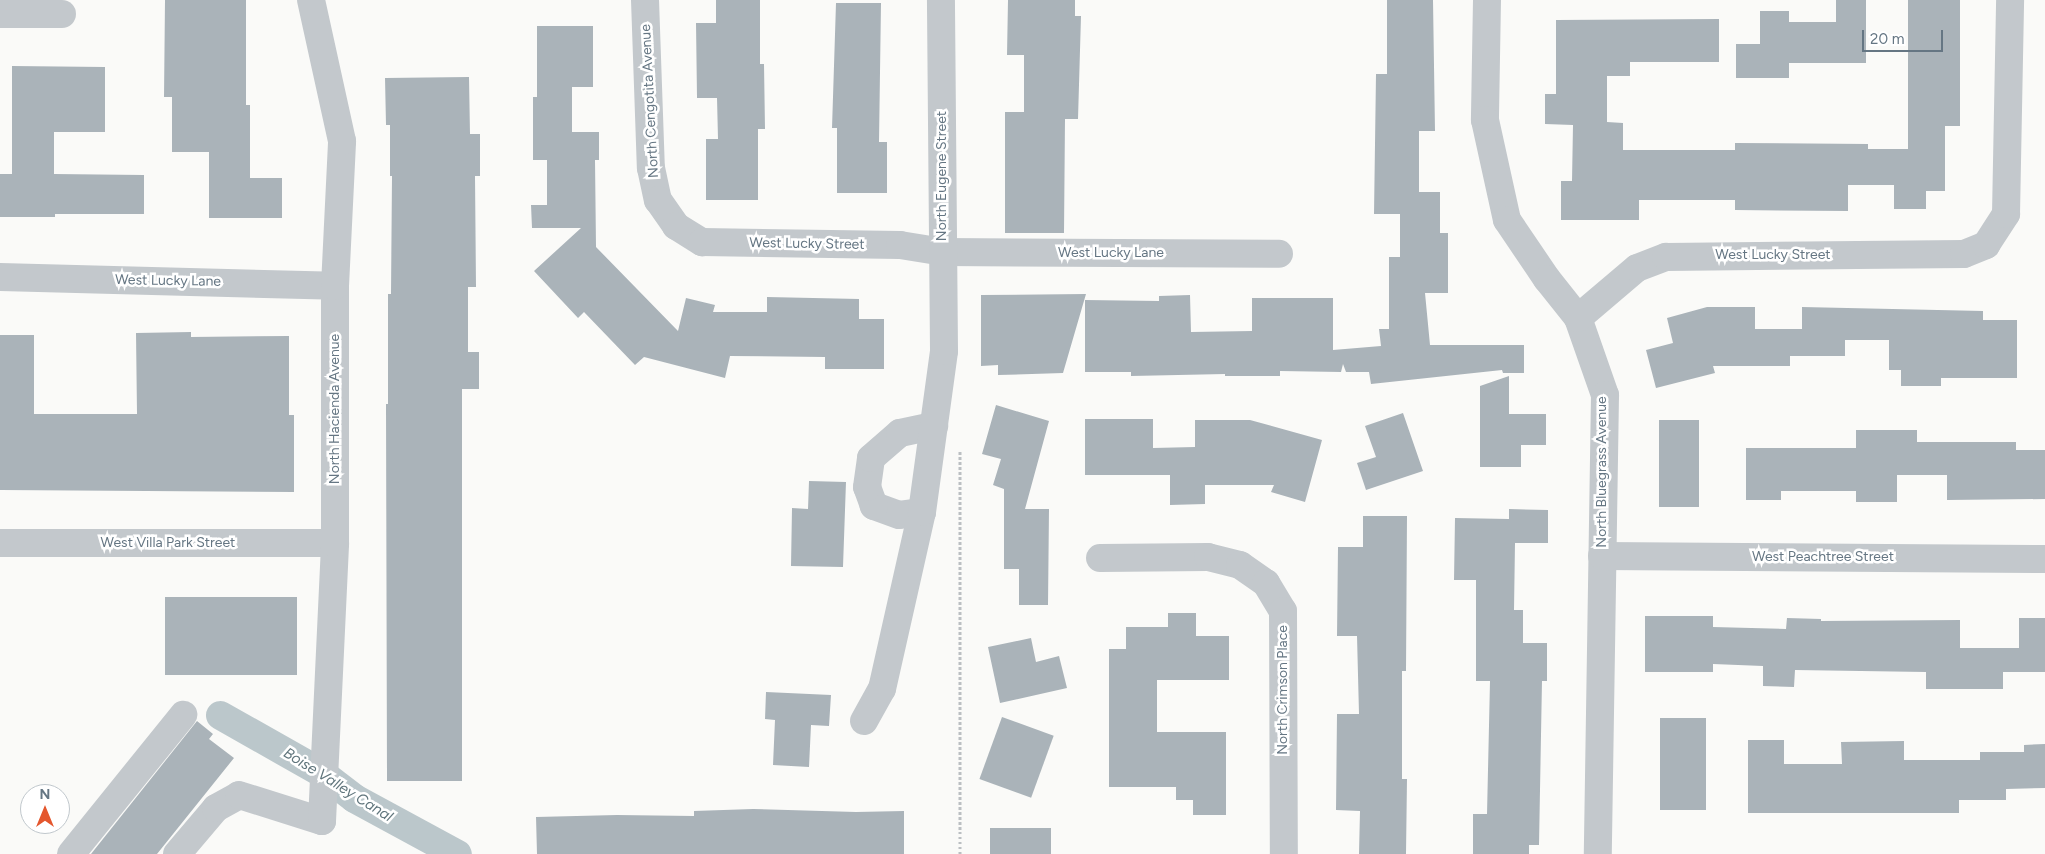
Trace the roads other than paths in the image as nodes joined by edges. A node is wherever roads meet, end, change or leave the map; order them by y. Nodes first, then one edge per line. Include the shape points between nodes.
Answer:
1 (311, 0) edge
2 (645, 0) edge
3 (941, 0) edge
4 (1487, 0) edge
5 (2010, 0) edge
6 (0, 14) edge
7 (62, 14) dead end
8 (676, 226) joint
9 (943, 252) junction
10 (1279, 254) dead end
11 (0, 277) edge
12 (335, 286) junction
13 (1578, 318) junction
14 (934, 426) junction
15 (922, 512) junction
16 (0, 542) edge
17 (335, 542) junction
18 (1602, 556) junction
19 (1100, 558) dead end
20 (2045, 559) edge
21 (183, 715) dead end
22 (864, 720) dead end
23 (71, 854) edge
24 (177, 854) edge
25 (1284, 854) edge
26 (1598, 854) edge

1 - 12 street, North Hacienda Avenue via 342,141
2 - 8 street, North Cengotita Avenue via 651,168 658,200
3 - 9 street, North Eugene Street
4 - 13 street, North Bluegrass Avenue via 1485,120 1507,220
5 - 13 street, West Lucky Street via 2006,214 1986,245 1964,254 1666,257 1637,268
6 - 7 street
8 - 9 street, West Lucky Street via 702,242 900,246
9 - 10 street, West Lucky Lane
9 - 14 street, North Eugene Street via 944,351
11 - 12 street, West Lucky Lane
12 - 17 street, North Hacienda Avenue
13 - 18 street, North Bluegrass Avenue via 1605,395
14 - 15 street, North Eugene Street
14 - 15 street via 900,433 872,458 866,487 874,506 899,515
15 - 22 street, North Eugene Street via 882,689
16 - 17 street, West Villa Park Street
17 - 24 street, North Hacienda Avenue via 322,821 239,795 216,808
18 - 20 street, West Peachtree Street
18 - 26 street, North Bluegrass Avenue
19 - 25 street, North Crimson Place via 1208,557 1240,564 1266,583 1283,611
21 - 23 street

